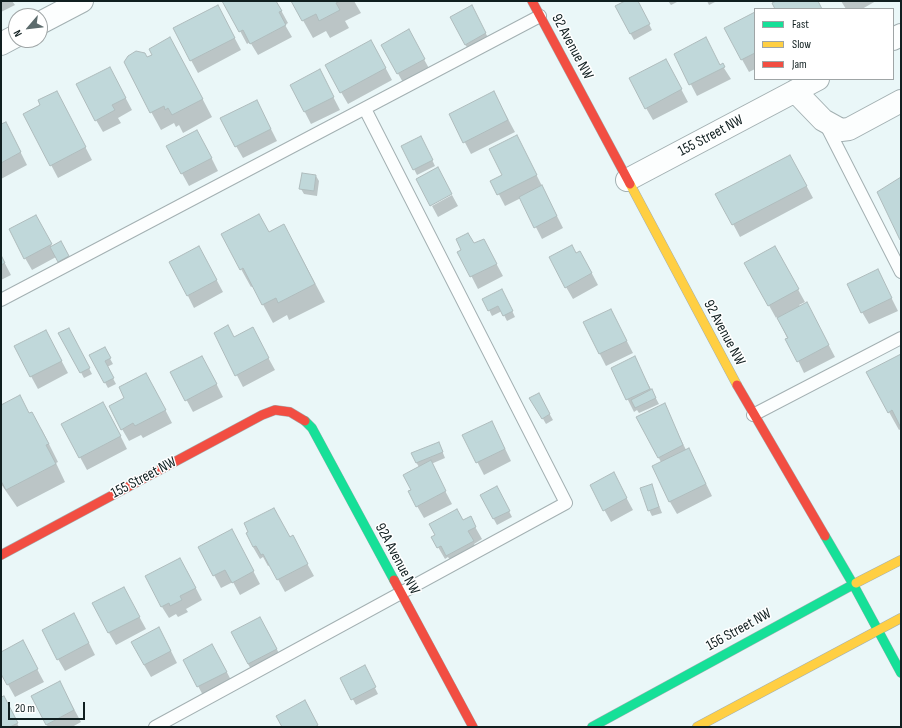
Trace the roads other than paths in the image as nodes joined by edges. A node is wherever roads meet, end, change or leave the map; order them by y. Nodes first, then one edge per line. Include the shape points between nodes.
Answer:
1 (82, 1) edge
2 (532, 1) edge
3 (540, 16) junction
4 (48, 19) edge
5 (816, 80) edge
6 (795, 91) junction
7 (901, 101) edge
8 (365, 109) junction
9 (823, 120) junction
10 (627, 180) junction
11 (901, 272) edge
12 (1, 300) edge
13 (901, 338) edge
14 (290, 412) joint
15 (753, 415) junction
16 (1, 555) edge
17 (901, 560) edge
18 (853, 584) junction
19 (400, 594) junction
20 (901, 618) edge
21 (878, 630) junction
22 (901, 673) edge
23 (155, 727) edge
24 (473, 727) edge
25 (592, 727) edge
26 (697, 727) edge

1 - 4 street
2 - 3 street, 92 Avenue NW
3 - 8 lane
3 - 10 street, 92 Avenue NW
5 - 6 street, 155 Street NW
6 - 9 street
6 - 10 street, 155 Street NW
7 - 9 street via 849,129 841,130
8 - 12 lane
8 - 19 lane via 566,503
9 - 11 lane
10 - 15 street, 92 Avenue NW
13 - 15 lane
14 - 16 street, 155 Street NW via 275,410 262,415
14 - 19 street, 92A Avenue NW via 302,418 312,428
15 - 18 street, 92 Avenue NW
17 - 18 street, 156 Street NW
18 - 21 street, 92 Avenue NW
18 - 25 street, 156 Street NW
19 - 23 lane
19 - 24 street, 92A Avenue NW
20 - 21 street
21 - 22 street, 92 Avenue NW
21 - 26 street

